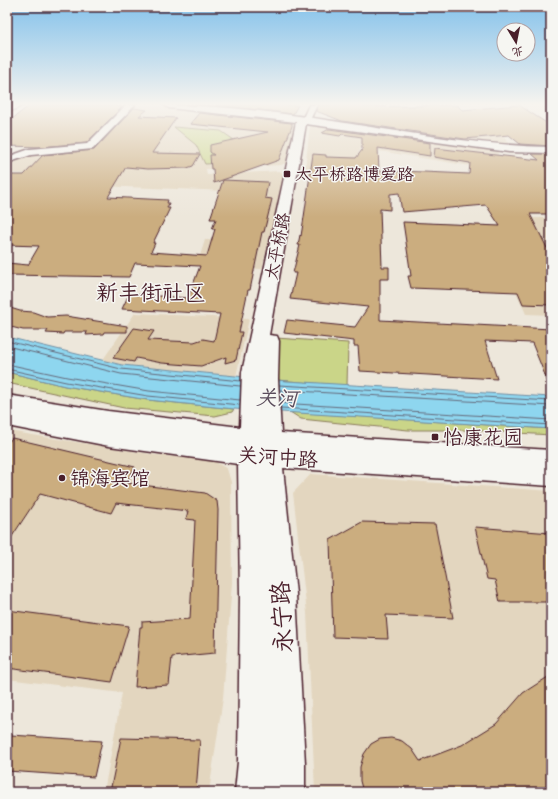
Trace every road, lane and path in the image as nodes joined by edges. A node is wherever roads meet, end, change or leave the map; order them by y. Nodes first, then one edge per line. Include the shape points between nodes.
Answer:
1 (95, 142) edge
2 (303, 142) edge
3 (470, 142) edge
4 (551, 150) edge
5 (7, 160) edge
6 (7, 403) edge
7 (7, 417) edge
8 (261, 439) junction
9 (551, 460) edge
10 (551, 475) edge
11 (252, 792) edge
12 (287, 792) edge

1 - 5 street via 90,147 30,152
2 - 8 main road via 260,374
3 - 4 main road via 510,149
6 - 8 main road, 关河中路 via 108,420
7 - 8 main road, 关河中路 via 110,437
8 - 9 main road, 关河中路
8 - 10 main road, 关河中路
8 - 11 main road, 永宁路 via 254,594 255,762
8 - 12 main road, 永宁路 via 271,477 282,594

